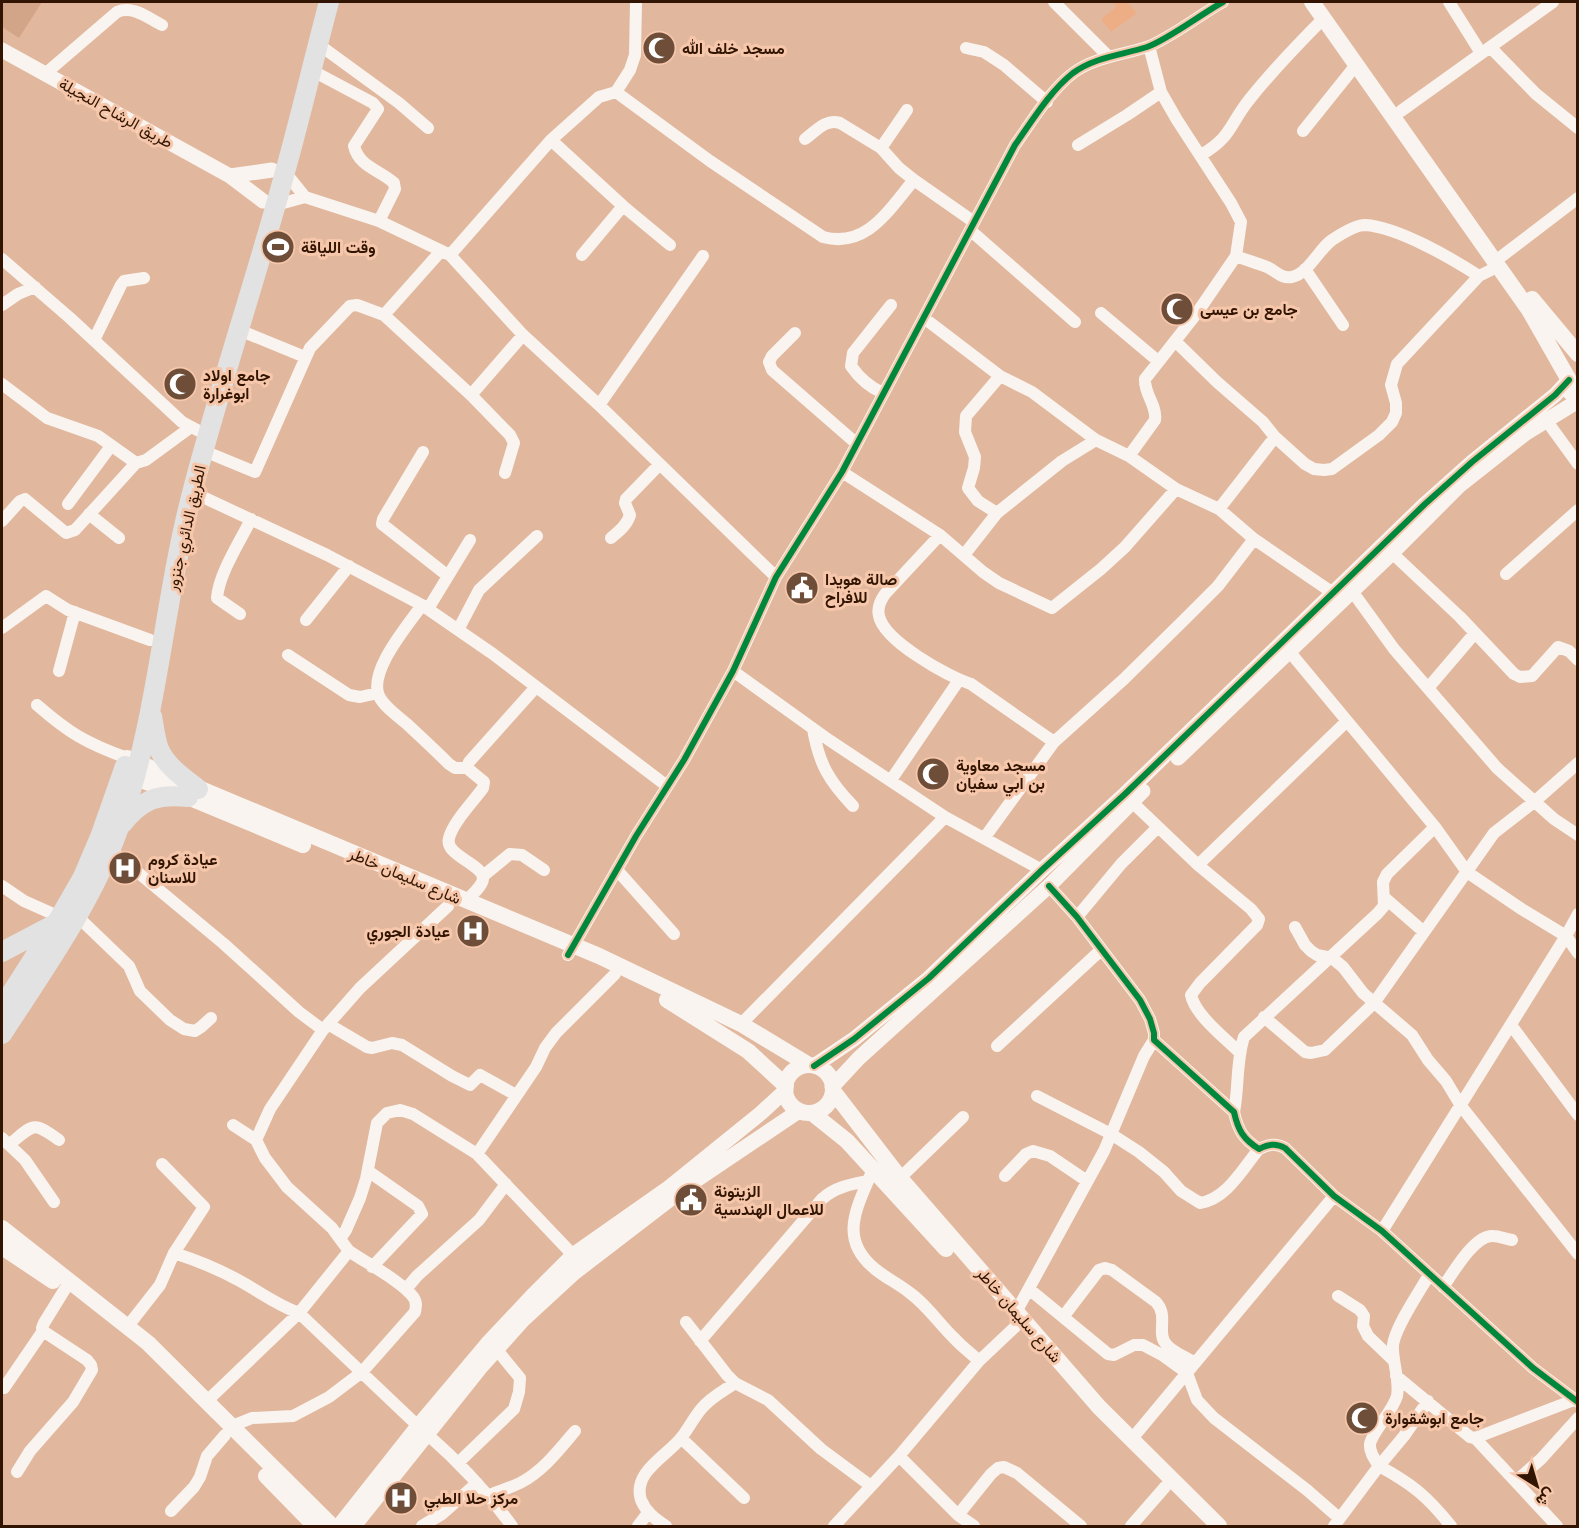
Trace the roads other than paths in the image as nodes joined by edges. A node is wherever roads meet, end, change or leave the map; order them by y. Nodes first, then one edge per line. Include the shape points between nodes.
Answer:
1 (317, 2) edge
2 (329, 2) edge
3 (636, 2) edge
4 (1054, 2) edge
5 (1222, 2) edge
6 (1312, 2) edge
7 (1449, 2) edge
8 (1553, 2) edge
9 (1324, 10) edge
10 (162, 25) dead end
11 (318, 45) junction
12 (1149, 46) junction
13 (966, 48) dead end
14 (2, 50) edge
15 (1485, 50) junction
16 (1109, 57) junction
17 (1356, 65) junction
18 (311, 70) junction
19 (45, 74) junction
20 (616, 92) junction
21 (1161, 92) junction
22 (297, 101) junction
23 (1047, 102) junction
24 (907, 110) dead end
25 (1401, 111) junction
26 (428, 128) dead end
27 (1578, 128) edge
28 (1303, 131) dead end
29 (805, 139) dead end
30 (551, 140) junction
31 (1078, 145) dead end
32 (881, 148) junction
33 (1201, 155) junction
34 (279, 171) junction
35 (230, 176) junction
36 (914, 180) junction
37 (305, 197) junction
38 (1578, 198) edge
39 (269, 203) junction
40 (623, 206) junction
41 (379, 221) junction
42 (972, 226) junction
43 (670, 244) dead end
44 (445, 253) junction
45 (582, 255) dead end
46 (703, 256) dead end
47 (1236, 256) junction
48 (2, 259) edge
49 (1499, 261) junction
50 (1305, 269) junction
51 (1479, 276) junction
52 (144, 278) dead end
53 (35, 287) junction
54 (2, 305) edge
55 (891, 305) dead end
56 (1101, 313) dead end
57 (384, 315) junction
58 (924, 318) junction
59 (1075, 322) dead end
60 (1343, 325) dead end
61 (239, 330) junction
62 (795, 333) dead end
63 (523, 335) junction
64 (94, 340) junction
65 (1174, 341) junction
66 (1578, 354) edge
67 (305, 357) junction
68 (1158, 361) junction
69 (1573, 374) edge
70 (1000, 376) junction
71 (2, 384) edge
72 (883, 393) junction
73 (471, 395) junction
74 (1578, 400) edge
75 (599, 405) junction
76 (1546, 420) junction
77 (195, 429) junction
78 (1275, 437) junction
79 (1096, 440) junction
80 (857, 444) junction
81 (111, 446) junction
82 (204, 451) junction
83 (423, 452) dead end
84 (1130, 456) junction
85 (136, 463) junction
86 (1578, 464) edge
87 (659, 465) junction
88 (842, 472) junction
89 (505, 473) dead end
90 (1176, 489) junction
91 (192, 492) junction
92 (68, 504) dead end
93 (1219, 509) junction
94 (1578, 510) edge
95 (997, 513) junction
96 (90, 514) junction
97 (251, 519) junction
98 (2, 521) edge
99 (940, 535) junction
100 (537, 536) dead end
101 (119, 538) dead end
102 (611, 538) dead end
103 (1254, 539) junction
104 (470, 540) dead end
105 (1392, 553) junction
106 (964, 555) junction
107 (349, 566) junction
108 (1506, 574) dead end
109 (448, 576) junction
110 (776, 577) junction
111 (1352, 591) junction
112 (1333, 593) junction
113 (425, 608) junction
114 (75, 612) junction
115 (240, 614) dead end
116 (306, 620) dead end
117 (2, 628) edge
118 (458, 630) junction
119 (1474, 633) junction
120 (150, 640) junction
121 (1289, 651) junction
122 (288, 655) dead end
123 (1578, 660) edge
124 (59, 671) dead end
125 (733, 671) junction
126 (959, 680) junction
127 (536, 687) junction
128 (1428, 688) junction
129 (378, 693) junction
130 (36, 705) dead end
131 (151, 710) junction
132 (1347, 721) junction
133 (813, 729) junction
134 (1054, 742) junction
135 (1578, 763) edge
136 (467, 768) junction
137 (131, 769) junction
138 (891, 780) junction
139 (667, 786) junction
140 (193, 793) junction
141 (1132, 802) junction
142 (1534, 802) junction
143 (854, 806) dead end
144 (945, 817) junction
145 (1158, 827) junction
146 (1435, 827) junction
147 (119, 829) junction
148 (1578, 835) edge
149 (985, 837) junction
150 (111, 850) junction
151 (1198, 865) junction
152 (544, 870) dead end
153 (617, 870) junction
154 (1042, 870) junction
155 (1467, 872) junction
156 (483, 876) junction
157 (2, 886) edge
158 (1049, 886) junction
159 (1385, 898) junction
160 (466, 901) junction
161 (448, 906) junction
162 (1578, 914) edge
163 (1077, 917) junction
164 (64, 919) junction
165 (1295, 927) dead end
166 (1424, 932) junction
167 (674, 934) dead end
168 (1566, 936) junction
169 (58, 946) junction
170 (570, 950) junction
171 (1101, 950) junction
172 (2, 952) edge
173 (1578, 953) edge
174 (1332, 957) junction
175 (615, 975) junction
176 (20, 993) junction
177 (1374, 1003) junction
178 (2, 1008) edge
179 (1264, 1017) junction
180 (211, 1018) dead end
181 (741, 1024) junction
182 (1511, 1025) junction
183 (325, 1027) junction
184 (2, 1034) edge
185 (1154, 1040) junction
186 (997, 1046) dead end
187 (2, 1047) edge
188 (1239, 1053) junction
189 (812, 1066) junction
190 (786, 1088) junction
191 (833, 1089) junction
192 (516, 1095) junction
193 (1036, 1096) dead end
194 (1461, 1106) junction
195 (805, 1112) junction
196 (1234, 1112) junction
197 (1578, 1115) edge
198 (963, 1117) dead end
199 (233, 1125) dead end
200 (1111, 1134) junction
201 (59, 1140) dead end
202 (256, 1140) junction
203 (6, 1141) edge
204 (1259, 1149) junction
205 (477, 1154) junction
206 (162, 1164) dead end
207 (368, 1171) junction
208 (871, 1175) junction
209 (1005, 1176) dead end
210 (900, 1178) junction
211 (1087, 1181) junction
212 (506, 1184) junction
213 (1334, 1196) junction
214 (54, 1202) dead end
215 (2, 1228) edge
216 (1383, 1231) junction
217 (340, 1239) junction
218 (1512, 1240) dead end
219 (349, 1251) junction
220 (4, 1252) edge
221 (174, 1253) junction
222 (1578, 1254) edge
223 (573, 1255) junction
224 (372, 1267) junction
225 (1429, 1275) junction
226 (1443, 1287) junction
227 (65, 1289) junction
228 (406, 1289) junction
229 (1029, 1289) junction
230 (1338, 1296) dead end
231 (299, 1313) junction
232 (1063, 1317) junction
233 (1016, 1319) junction
234 (686, 1322) dead end
235 (128, 1326) junction
236 (43, 1331) junction
237 (700, 1341) junction
238 (497, 1350) junction
239 (1393, 1360) junction
240 (979, 1361) junction
241 (1195, 1363) junction
242 (362, 1372) junction
243 (1187, 1373) junction
244 (1396, 1376) junction
245 (735, 1383) junction
246 (4, 1388) dead end
247 (207, 1401) junction
248 (1428, 1401) junction
249 (1576, 1401) edge
250 (1578, 1418) edge
251 (229, 1430) junction
252 (423, 1431) junction
253 (575, 1431) dead end
254 (681, 1438) junction
255 (1475, 1438) junction
256 (1131, 1440) junction
257 (899, 1456) junction
258 (459, 1462) junction
259 (1379, 1466) junction
260 (17, 1472) dead end
261 (1515, 1481) junction
262 (477, 1483) junction
263 (871, 1486) junction
264 (1166, 1487) junction
265 (489, 1495) junction
266 (744, 1498) dead end
267 (171, 1511) dead end
268 (648, 1513) junction
269 (958, 1515) junction
270 (1336, 1522) edge
271 (315, 1527) edge
272 (332, 1527) edge
273 (339, 1527) edge
274 (354, 1527) edge
275 (422, 1527) edge
276 (512, 1527) edge
277 (638, 1527) edge
278 (666, 1527) edge
279 (834, 1527) edge
280 (974, 1527) edge
281 (1081, 1527) edge
282 (1131, 1527) edge
283 (1204, 1527) edge
284 (1219, 1527) edge
285 (1450, 1527) edge
286 (1557, 1527) edge

1 - 22 main road, الطريق الدائري جنزور
2 - 11 main road, الطريق الدائري جنزور
3 - 20 street via 635,55
4 - 16 street
5 - 12 street
6 - 9 main road
7 - 15 street
8 - 15 street
9 - 17 main road
9 - 25 main road
9 - 33 street via 1240,112 1224,139
10 - 19 street via 124,9
11 - 18 main road, الطريق الدائري جنزور
11 - 26 street
12 - 16 street
12 - 21 street
13 - 23 street via 984,52 1004,65
14 - 19 street, طريق الرشاح النجيلة
15 - 25 street
15 - 27 street
16 - 23 street via 1074,73
17 - 28 street
17 - 49 main road
18 - 22 main road, الطريق الدائري جنزور
18 - 41 street via 378,109 354,146 364,163 394,183 395,189
19 - 35 street, طريق الرشاح النجيلة
20 - 30 street via 599,97
20 - 36 street via 823,237 842,240 859,236 885,214
21 - 31 street
21 - 33 street
22 - 34 main road, الطريق الدائري جنزور
23 - 42 street via 1015,145
24 - 32 street
25 - 49 main road
29 - 32 street via 834,121
30 - 40 street
30 - 44 street
32 - 36 street
33 - 47 street via 1240,222
34 - 35 street
34 - 37 street
34 - 39 main road, الطريق الدائري جنزور
35 - 39 street, طريق الرشاح النجيلة
36 - 42 street
37 - 39 street
37 - 41 street
38 - 49 street
39 - 61 main road, الطريق الدائري جنزور
39 - 77 main road, الطريق الدائري جنزور
40 - 43 street
40 - 45 street
41 - 44 street
42 - 58 street
42 - 59 street
44 - 57 street
44 - 63 street
46 - 75 street
47 - 50 street via 1284,277 1298,275
47 - 65 street
48 - 53 street
49 - 51 street
49 - 66 main road
49 - 69 main road
50 - 51 street via 1333,240 1365,225 1394,232 1455,260
50 - 60 street
51 - 78 street via 1397,364 1391,385 1396,413 1379,435 1341,464 1324,470 1305,464
52 - 64 street via 124,281
53 - 54 street
53 - 64 street
55 - 72 street via 853,353 851,366 869,387
56 - 68 street
57 - 67 street via 350,306
57 - 73 street
58 - 70 street
58 - 72 street
61 - 67 street
61 - 82 main road, الطريق الدائري جنزور
62 - 80 street via 772,356 772,370
63 - 73 street
63 - 75 street
64 - 77 street via 182,422
65 - 68 street
65 - 78 street
67 - 82 street via 255,472
68 - 84 street via 1144,385 1155,420
69 - 74 main road via 1570,392
69 - 112 street via 1556,394 1425,504
70 - 79 street via 1032,392
70 - 95 street via 966,416 965,425 975,457 968,488 978,501
71 - 81 street via 47,418 98,436
72 - 80 street
73 - 89 street via 514,443
74 - 76 street
75 - 87 street
76 - 86 street
76 - 105 street via 1460,486
77 - 85 street
77 - 120 main road, الطريق الدائري جنزور
78 - 93 street
79 - 84 street
79 - 95 street via 1062,460
80 - 88 street
81 - 85 street
81 - 92 street
82 - 91 main road, الطريق الدائري جنزور
83 - 109 street via 382,524
84 - 90 street
85 - 96 street
87 - 102 street via 626,499 629,519
87 - 110 street
88 - 99 street
88 - 110 street
90 - 93 street
90 - 106 street via 1125,547 1052,608 999,583
91 - 97 street
91 - 131 main road, الطريق الدائري جنزور
93 - 103 street
94 - 108 street
95 - 106 street
96 - 98 street via 69,533 25,499
96 - 101 street
97 - 107 street
97 - 115 street via 217,594 217,598
99 - 106 street
99 - 126 street via 885,594 878,614 886,632
100 - 118 street via 479,590
103 - 112 street
103 - 134 street via 1189,615
104 - 109 street
105 - 111 street
105 - 119 street
107 - 113 street
107 - 116 street
109 - 113 street
110 - 125 street
111 - 121 street
111 - 128 street
112 - 154 street
113 - 118 street
113 - 129 street via 398,637 377,678
114 - 117 street via 44,596
114 - 120 street
114 - 124 street
118 - 127 street
119 - 123 street via 1506,668 1520,677 1533,676 1558,647
119 - 128 street
120 - 137 main road, الطريق الدائري جنزور
121 - 132 street
121 - 141 street
122 - 129 street via 349,695
125 - 133 street
125 - 139 street
126 - 134 street via 971,684
126 - 138 street
127 - 136 street
127 - 139 street
128 - 142 street via 1497,768
129 - 136 street via 449,764
130 - 137 street via 63,728
131 - 137 main road, الطريق الدائري جنزور
131 - 140 main road via 158,748
132 - 146 street
132 - 151 street
133 - 138 street
133 - 143 street via 816,748 831,783
134 - 149 street
135 - 142 street
136 - 156 street via 484,782 483,788 448,839 449,845
137 - 140 main road, شارع سليمان خاطر
137 - 147 main road, الطريق الدائري جنزور
137 - 164 main road, الطريق الدائري جنزور
138 - 144 street
139 - 153 street
140 - 147 main road via 148,801 134,810
140 - 160 main road, شارع سليمان خاطر
140 - 161 main road, شارع سليمان خاطر
141 - 145 street
141 - 158 street
142 - 148 street
142 - 155 street via 1494,833
144 - 149 street
144 - 181 street
145 - 151 street
145 - 163 street
146 - 155 street
146 - 159 street via 1387,874 1383,882
147 - 150 main road, الطريق الدائري جنزور
149 - 154 street
150 - 164 main road, الطريق الدائري جنزور
150 - 183 street via 299,1012
151 - 188 street via 1259,919 1191,995 1204,1017
152 - 156 street via 522,855 510,854
153 - 167 street
153 - 170 street
154 - 189 street via 929,978 854,1039
155 - 166 street
155 - 168 street
156 - 160 street
157 - 164 street
158 - 163 street
158 - 191 street via 868,1050
159 - 166 street
159 - 174 street via 1377,914
160 - 170 main road, شارع سليمان خاطر
161 - 170 main road, شارع سليمان خاطر
161 - 183 street via 368,980
162 - 168 street
163 - 171 street
164 - 169 main road, الطريق الدائري جنزور
164 - 172 main road
164 - 176 main road, الطريق الدائري جنزور
164 - 180 street via 129,966 140,991 170,1020 195,1031
165 - 174 street via 1311,951
166 - 177 street
168 - 173 street
168 - 182 street
169 - 176 main road, الطريق الدائري جنزور
169 - 187 main road
170 - 175 main road, شارع سليمان خاطر
170 - 181 main road, شارع سليمان خاطر
171 - 185 street via 1143,1005
171 - 186 street
174 - 177 street
174 - 179 street
175 - 190 main road, شارع سليمان خاطر via 669,1001 728,1037
175 - 192 street via 556,1034
176 - 178 main road, الطريق الدائري جنزور
176 - 184 main road, الطريق الدائري جنزور
177 - 179 street via 1325,1050 1311,1053 1298,1047
177 - 194 street via 1412,1035
179 - 188 street via 1244,1037
181 - 189 main road, شارع سليمان خاطر
182 - 194 street
182 - 197 street
183 - 192 street via 367,1047 402,1045 470,1085 480,1075
183 - 202 street via 270,1109
185 - 196 street
185 - 200 street
188 - 196 street
189 - 190 main road via 791,1074
189 - 191 main road via 829,1075
190 - 195 main road via 788,1101
190 - 223 street via 667,1189
191 - 195 main road via 824,1108
191 - 210 main road, شارع سليمان خاطر
192 - 205 street
193 - 200 street
194 - 216 street
194 - 222 street
195 - 208 main road, شارع سليمان خاطر via 847,1141
195 - 238 street via 686,1187 574,1273
196 - 204 street via 1243,1137
198 - 210 street
199 - 202 street
200 - 204 street via 1200,1203 1219,1195
200 - 211 street
201 - 203 street via 36,1126
202 - 217 street via 287,1186
203 - 214 street via 41,1180
204 - 213 street via 1278,1144 1285,1148
205 - 207 street via 413,1114 394,1111 377,1123
205 - 212 street
206 - 221 street via 204,1207
207 - 217 street
207 - 224 street via 418,1206 422,1214
208 - 233 main road, شارع سليمان خاطر
208 - 237 street via 822,1199
208 - 240 street via 853,1221 859,1252 874,1269 919,1300
209 - 211 street via 1033,1151 1050,1156
210 - 233 main road, شارع سليمان خاطر
211 - 229 street
212 - 223 street
212 - 228 street via 466,1234
213 - 216 street
213 - 241 street
215 - 235 main road
216 - 225 street
217 - 219 street
218 - 226 street via 1491,1235 1481,1239
219 - 224 street
219 - 231 street
220 - 227 main road
221 - 231 street
221 - 235 street via 160,1285
223 - 252 street via 487,1344
224 - 228 street
225 - 226 street
225 - 239 street via 1394,1342
226 - 249 street
227 - 236 street
227 - 251 main road
228 - 242 street via 415,1299 415,1311
229 - 232 street
229 - 233 street
230 - 239 street via 1360,1310 1368,1336
231 - 242 street
231 - 247 street
232 - 241 street via 1099,1270 1112,1270 1156,1302 1163,1315 1163,1340
232 - 243 street via 1108,1354 1143,1345
233 - 240 street
233 - 256 main road, شارع سليمان خاطر
233 - 264 main road, شارع سليمان خاطر via 1088,1408
234 - 237 street
235 - 247 main road
236 - 246 street
236 - 260 street via 87,1360 92,1370 73,1402
237 - 245 street
238 - 252 street
238 - 258 street via 520,1378 516,1404
239 - 244 street
240 - 257 street
241 - 243 street
242 - 251 street via 329,1397 293,1416 252,1418
242 - 252 street
243 - 256 street
243 - 270 street via 1203,1408 1307,1490
244 - 248 street
244 - 259 street via 1394,1404 1370,1444
245 - 254 street via 704,1405
245 - 263 street via 768,1400 821,1449
247 - 251 main road
248 - 255 street
248 - 259 street
249 - 255 street
250 - 261 street
251 - 267 street via 207,1456 194,1487
251 - 271 main road
251 - 272 main road
252 - 258 street
252 - 273 street
252 - 274 street
253 - 265 street via 537,1472
254 - 266 street
254 - 268 street via 640,1481 640,1494
255 - 261 street
256 - 284 main road, شارع سليمان خاطر
257 - 263 street
257 - 269 street
258 - 262 street
259 - 270 street
259 - 285 street via 1408,1482 1433,1504
261 - 286 street
262 - 265 street
262 - 275 street
263 - 279 street
264 - 282 street
264 - 283 main road, شارع سليمان خاطر
265 - 276 street
268 - 277 street
268 - 278 street
269 - 280 street
269 - 281 street via 991,1474 1004,1467 1017,1473

